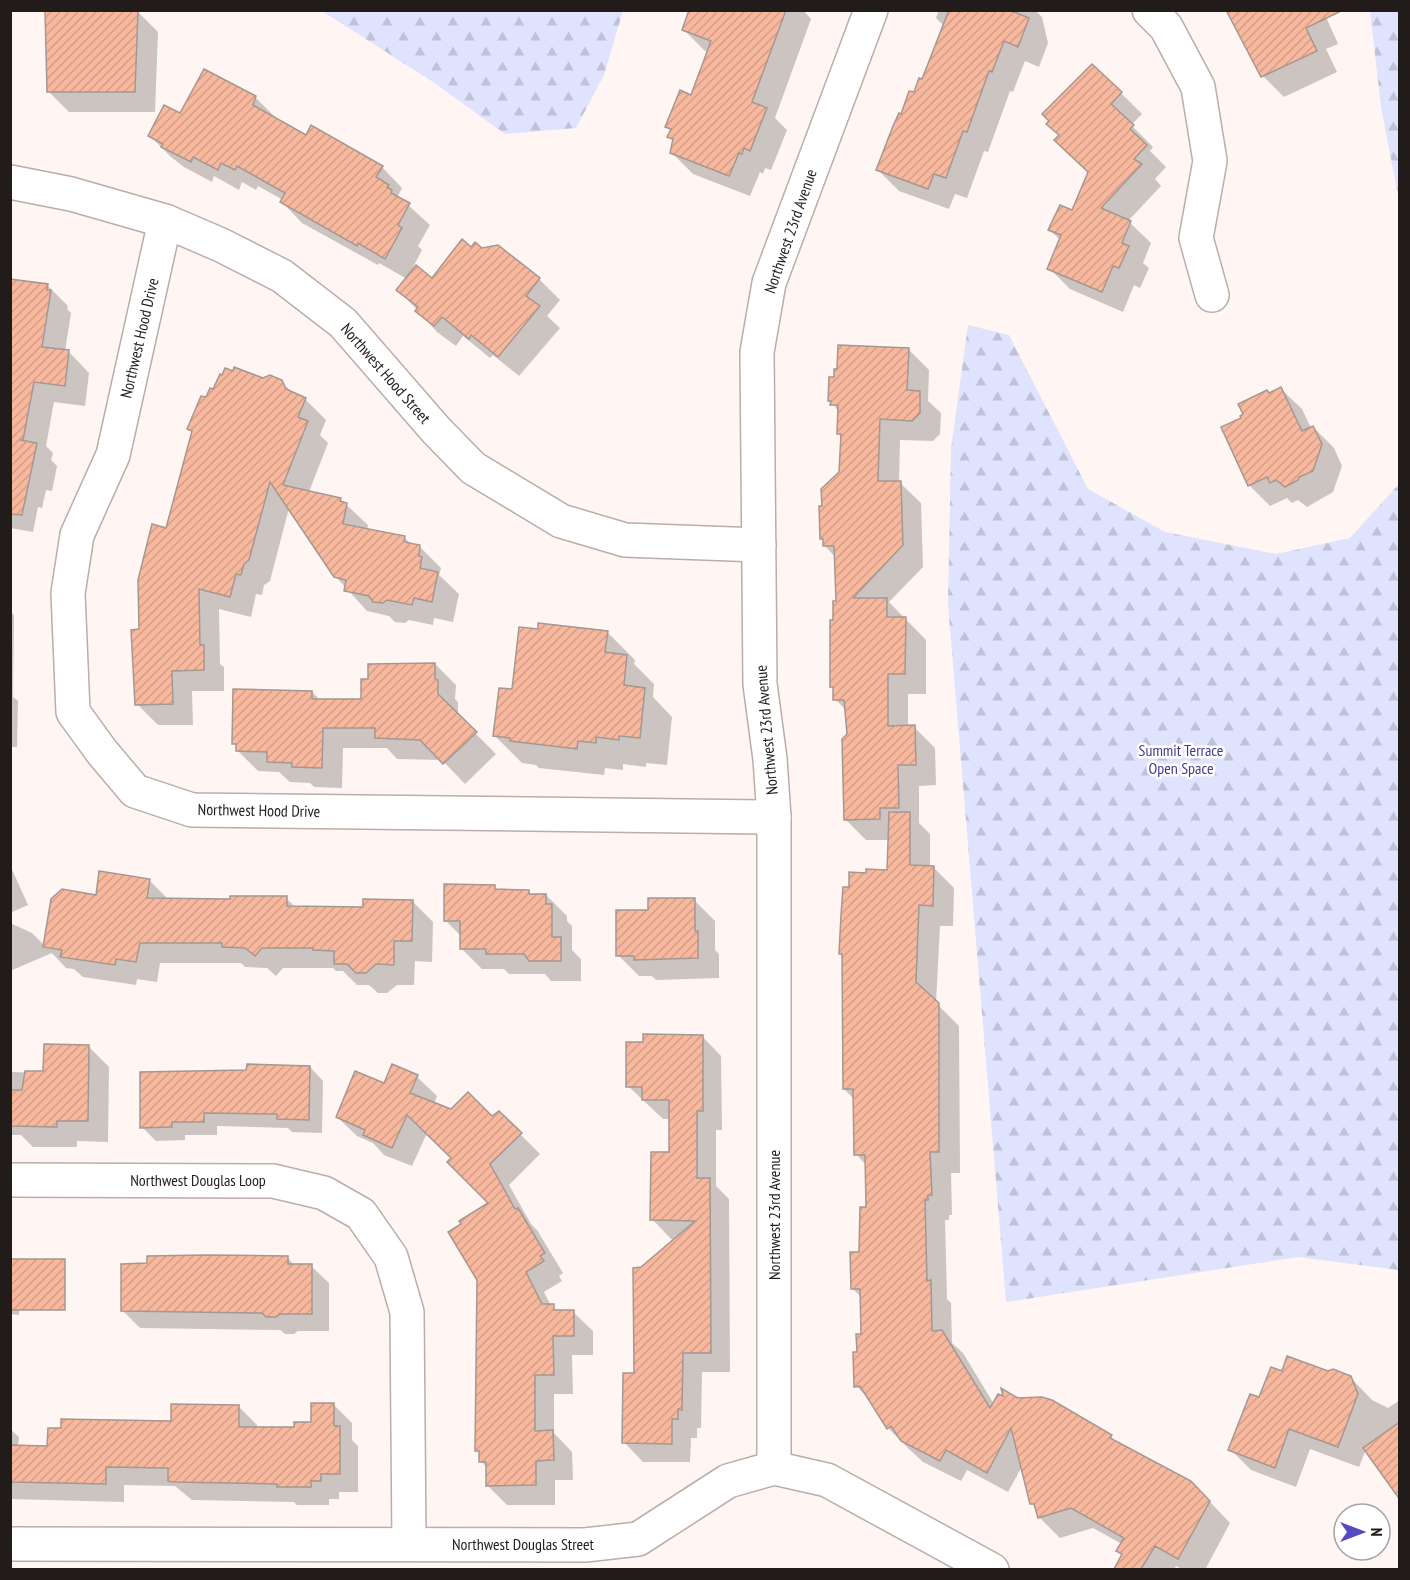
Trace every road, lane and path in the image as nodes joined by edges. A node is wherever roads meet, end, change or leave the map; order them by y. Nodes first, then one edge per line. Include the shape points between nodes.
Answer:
1 (871, 10) edge
2 (1149, 10) edge
3 (10, 182) edge
4 (165, 221) junction
5 (1212, 295) dead end
6 (759, 545) junction
7 (774, 817) junction
8 (10, 1180) edge
9 (774, 1468) junction
10 (10, 1544) edge
11 (410, 1544) junction
12 (992, 1569) edge

1 - 6 street, Northwest 23rd Avenue via 769,283 757,352
2 - 5 street via 1166,27 1198,87 1210,161 1196,238
3 - 4 street, Northwest Hood Street via 71,194
4 - 6 street, Northwest Hood Street via 282,276 343,322 473,468 561,521 625,540
4 - 7 street, Northwest Hood Drive via 113,455 77,534 68,593 73,712 135,791 192,810
6 - 7 street, Northwest 23rd Avenue via 760,684
7 - 9 street, Northwest 23rd Avenue
8 - 11 street, Northwest Douglas Loop via 273,1180 324,1193 361,1214 391,1257 407,1312
9 - 11 street, Northwest Douglas Street via 728,1481 638,1539 585,1545
9 - 12 street, Northwest Douglas Street via 827,1480
10 - 11 street, Northwest Douglas Street

